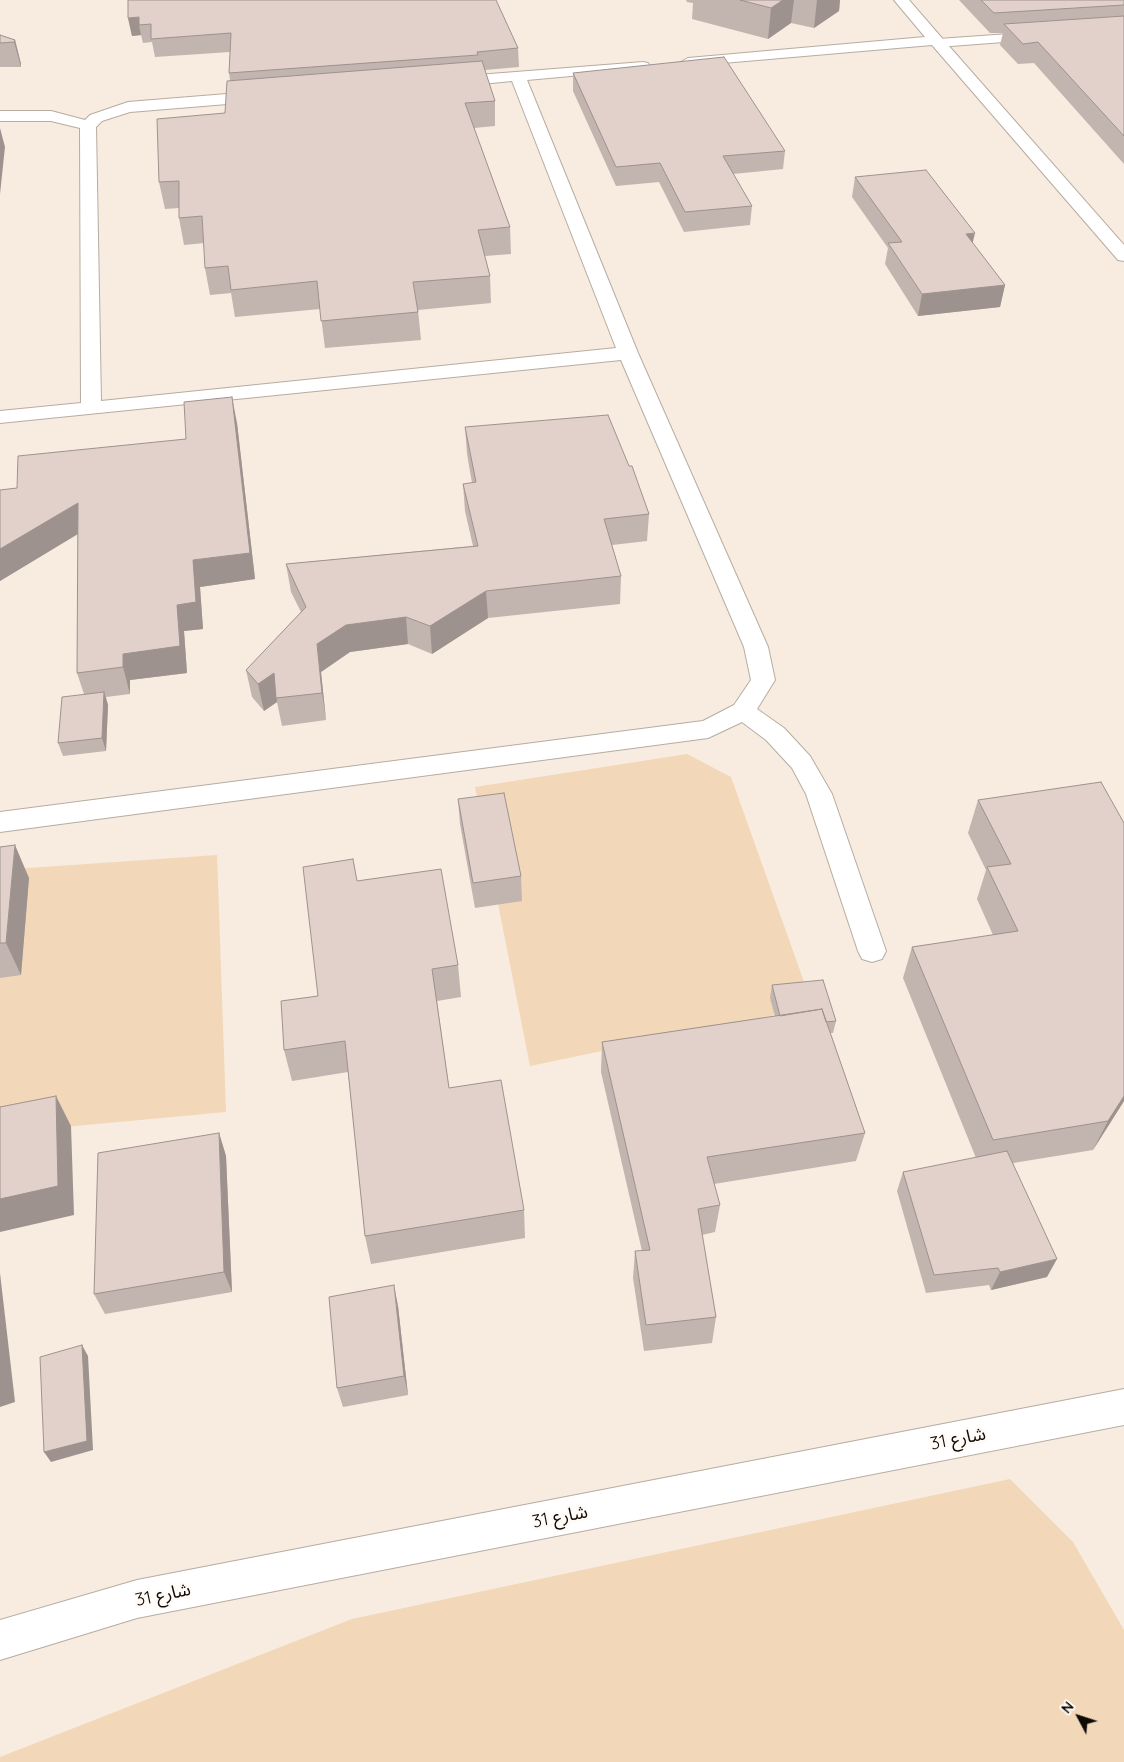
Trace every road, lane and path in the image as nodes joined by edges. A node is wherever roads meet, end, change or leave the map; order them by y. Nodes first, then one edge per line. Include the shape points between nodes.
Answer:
1 (901, 0) edge
2 (1056, 35) edge
3 (937, 42) junction
4 (677, 63) edge
5 (657, 65) edge
6 (518, 77) junction
7 (440, 83) edge
8 (284, 95) edge
9 (0, 116) edge
10 (88, 126) junction
11 (1124, 256) edge
12 (628, 353) junction
13 (91, 408) junction
14 (0, 417) edge
15 (743, 712) junction
16 (0, 822) edge
17 (872, 951) dead end
18 (1124, 1407) edge
19 (0, 1640) edge

1 - 3 street
2 - 3 street
3 - 4 street
3 - 11 street
5 - 6 street
6 - 7 street
6 - 12 street
8 - 10 street via 128,107 110,111
9 - 10 street via 51,116
10 - 13 street
12 - 13 street
12 - 15 street via 756,647 763,680
13 - 14 street
15 - 16 street via 708,729
15 - 17 street via 775,734 801,762 819,794
18 - 19 street, شارع 31 via 137,1599

